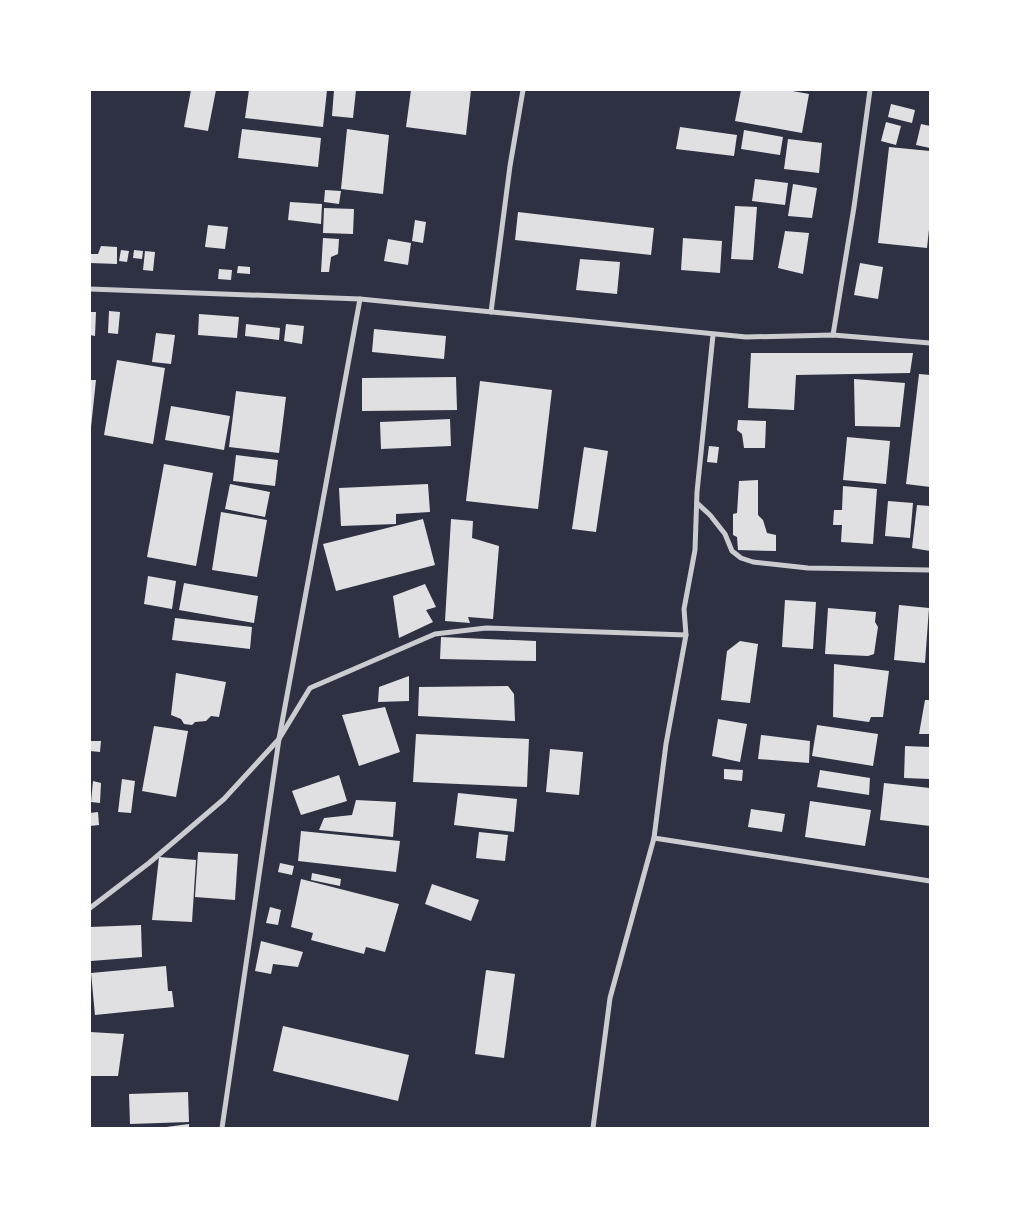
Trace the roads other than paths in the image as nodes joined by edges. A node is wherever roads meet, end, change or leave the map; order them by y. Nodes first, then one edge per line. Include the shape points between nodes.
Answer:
1 (523, 90) edge
2 (870, 90) edge
3 (90, 289) edge
4 (360, 299) junction
5 (491, 312) junction
6 (713, 335) junction
7 (833, 335) junction
8 (930, 343) edge
9 (697, 503) junction
10 (930, 570) edge
11 (686, 635) junction
12 (279, 738) junction
13 (654, 838) junction
14 (930, 881) edge
15 (90, 908) edge
16 (222, 1128) edge
17 (593, 1128) edge

1 - 5 street
2 - 7 street
3 - 4 street
4 - 5 street
4 - 12 street
5 - 6 street
6 - 7 street
6 - 9 street
7 - 8 street
9 - 10 street via 725,534 732,551 740,558 808,568
9 - 11 street via 695,550 684,608
11 - 12 street via 486,628 434,634 310,688
11 - 13 street via 666,744
12 - 15 street via 224,799
12 - 16 street
13 - 14 street
13 - 17 street via 610,998

